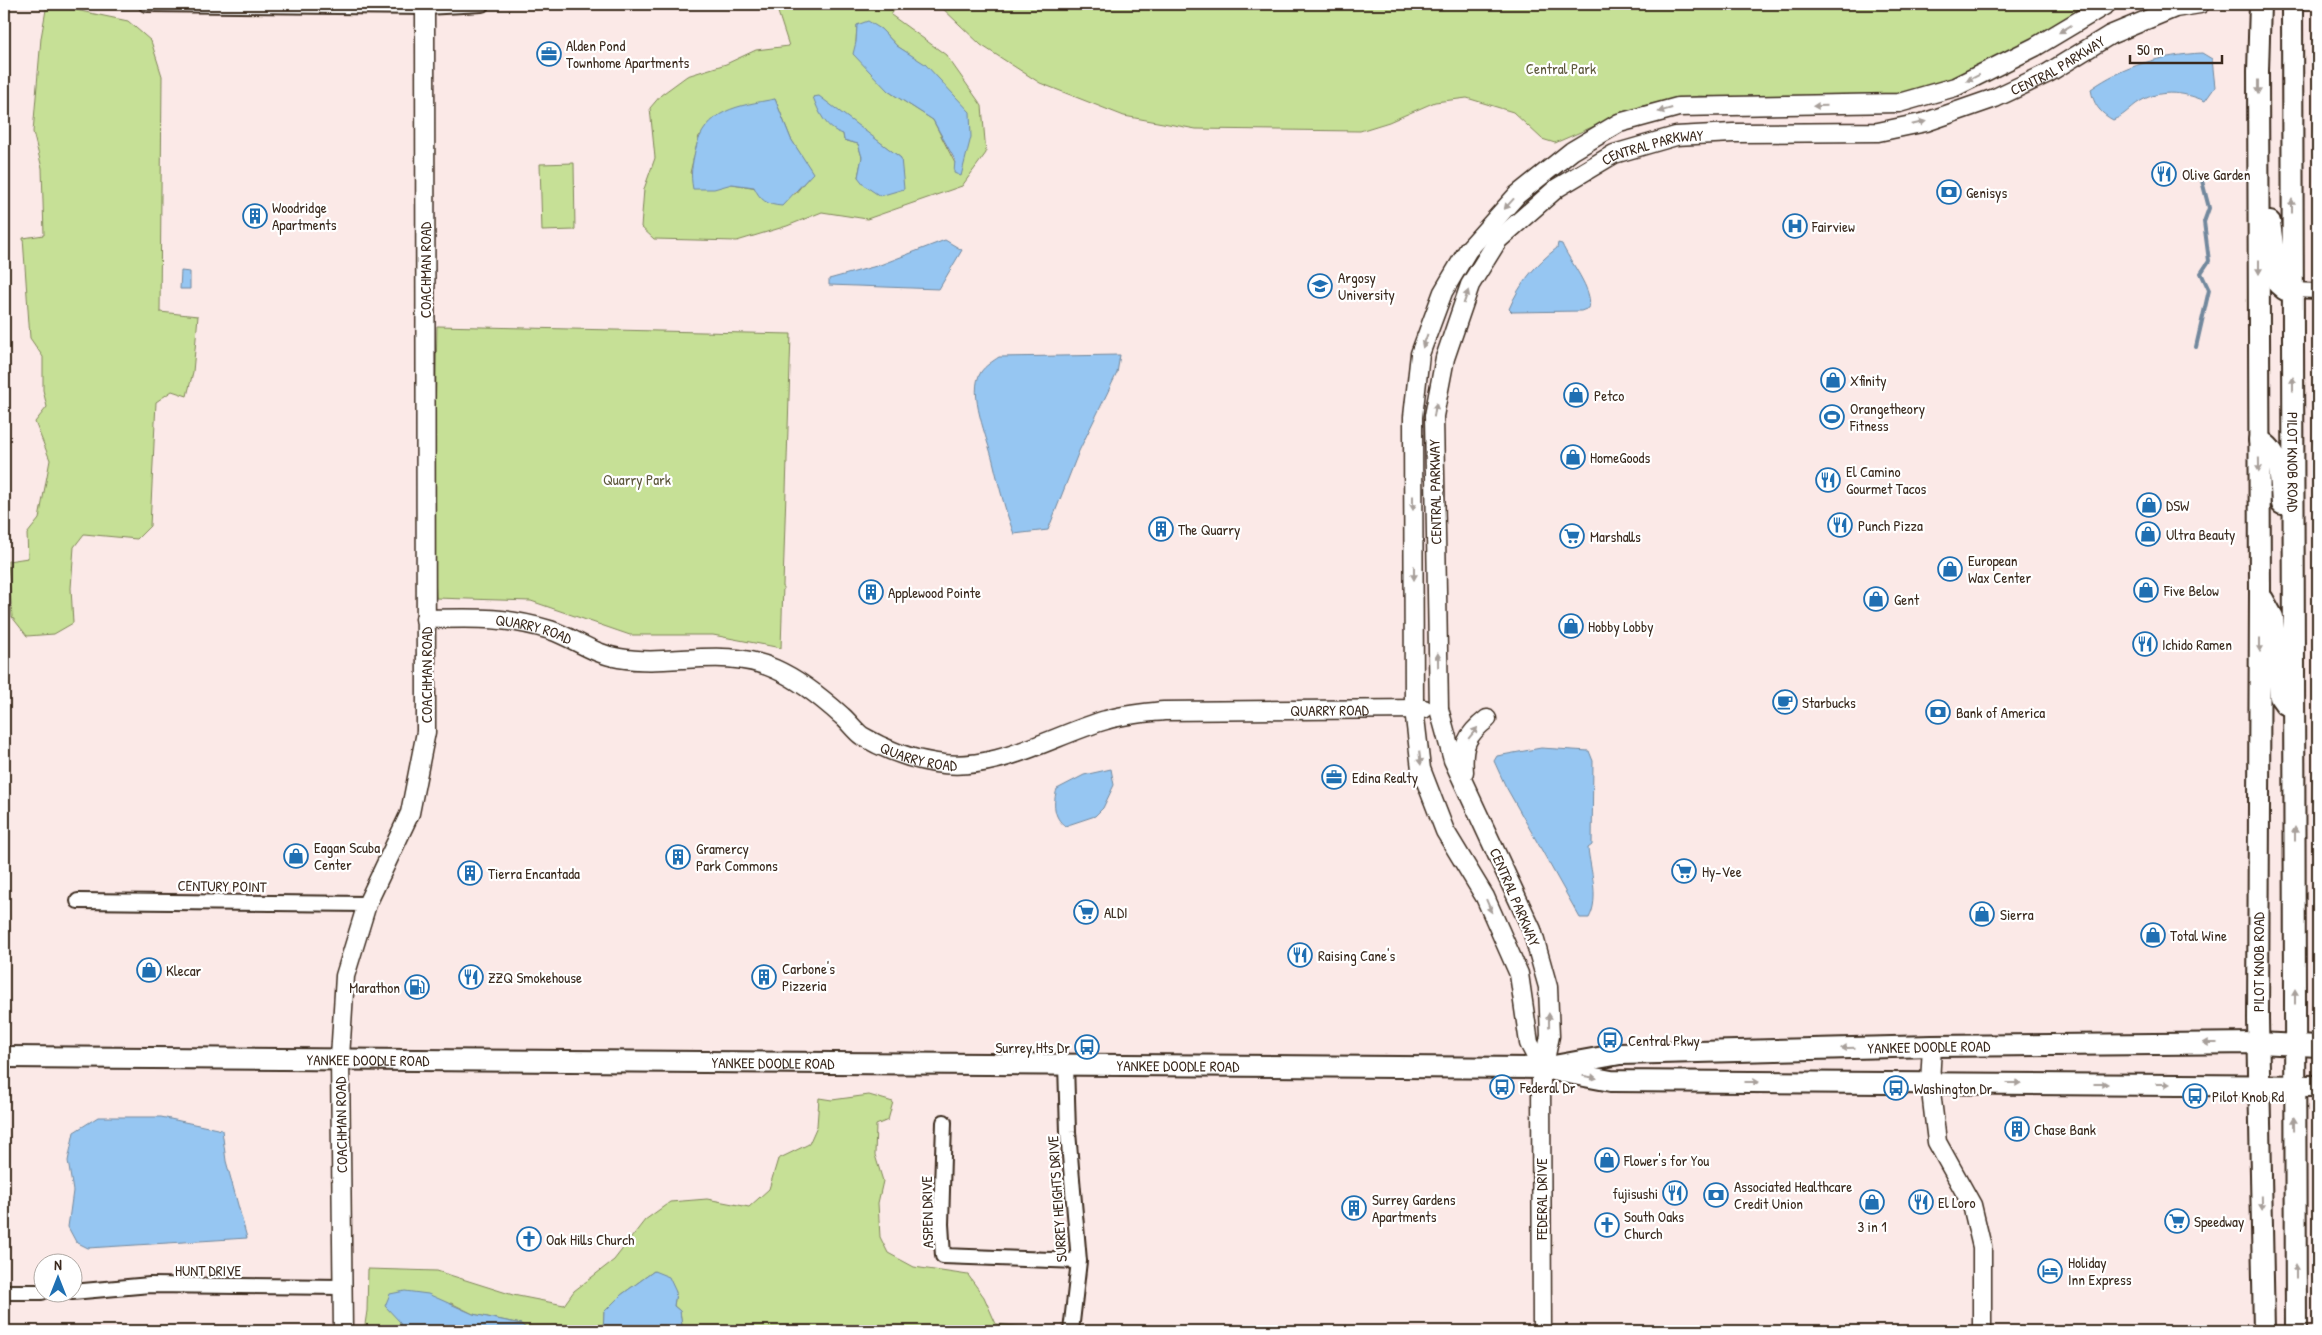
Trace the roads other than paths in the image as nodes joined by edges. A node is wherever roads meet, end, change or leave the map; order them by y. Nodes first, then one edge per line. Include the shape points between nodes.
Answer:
1 (146, 4) edge
2 (482, 4) edge
3 (2106, 4) edge
4 (2200, 4) edge
5 (2260, 4) edge
6 (2292, 4) edge
7 (425, 5) edge
8 (2259, 171) junction
9 (2292, 290) junction
10 (2318, 291) edge
11 (2259, 440) junction
12 (2260, 593) junction
13 (426, 619) junction
14 (2294, 633) junction
15 (2294, 706) junction
16 (1414, 709) junction
17 (1439, 709) junction
18 (1487, 719) dead end
19 (1465, 785) junction
20 (78, 901) dead end
21 (366, 904) junction
22 (2258, 1043) junction
23 (2295, 1045) junction
24 (1932, 1046) junction
25 (2318, 1046) edge
26 (4, 1057) edge
27 (340, 1058) junction
28 (1066, 1064) junction
29 (1542, 1068) junction
30 (1930, 1083) junction
31 (2260, 1084) junction
32 (2294, 1085) junction
33 (2318, 1086) edge
34 (944, 1122) dead end
35 (1079, 1261) junction
36 (343, 1287) junction
37 (82, 1291) edge
38 (4, 1292) edge
39 (32, 1292) edge
40 (343, 1331) edge
41 (1071, 1331) edge
42 (1542, 1331) edge
43 (1982, 1331) edge
44 (2264, 1331) edge
45 (2296, 1331) edge

1 - 7 street
2 - 7 street
3 -> 16 street, CENTRAL PARKWAY via 2035,47 1955,87 1899,103 1678,107 1619,123 1572,151 1517,195 1468,250 1443,292 1420,354 1413,417
17 -> 4 street, CENTRAL PARKWAY via 1434,416 1445,358 1470,285 1498,240 1557,188 1614,154 1676,136 1878,132 1926,122 2004,94 2048,73 2118,32 2174,8
5 -> 8 main road, PILOT KNOB ROAD
9 -> 6 main road, PILOT KNOB ROAD
7 - 13 street, COACHMAN ROAD
8 - 9 main road, PILOT KNOB ROAD via 2278,284 2285,290
8 -> 11 main road, PILOT KNOB ROAD
9 - 10 street
14 -> 9 main road, PILOT KNOB ROAD
11 -> 12 main road, PILOT KNOB ROAD
11 - 14 main road, PILOT KNOB ROAD via 2268,445 2278,462 2285,586
12 - 15 main road, PILOT KNOB ROAD via 2273,617 2280,697 2285,704
12 -> 22 main road, PILOT KNOB ROAD
13 - 16 street, QUARRY ROAD via 515,620 553,631 588,649 619,658 703,657 748,661 775,668 811,690 862,736 896,753 937,763 964,764 1007,756 1130,714
13 - 21 street, COACHMAN ROAD via 426,732 410,813
14 - 15 main road, PILOT KNOB ROAD
23 -> 15 main road, PILOT KNOB ROAD
16 - 17 street, QUARRY ROAD
16 -> 29 street, CENTRAL PARKWAY via 1421,769 1445,831 1485,897 1519,974 1529,1042
17 - 19 street, CENTRAL PARKWAY via 1453,760
19 -> 18 street via 1464,745
29 -> 19 street, CENTRAL PARKWAY via 1550,1036 1548,986 1532,930
20 - 21 street, CENTURY POINT
21 - 27 street, COACHMAN ROAD via 345,976
22 - 23 main road, YANKEE DOODLE ROAD
22 -> 24 main road, YANKEE DOODLE ROAD
22 - 31 main road, PILOT KNOB ROAD
23 - 25 main road, YANKEE DOODLE ROAD
23 - 32 main road, PILOT KNOB ROAD
24 -> 29 main road, YANKEE DOODLE ROAD via 1620,1054
24 - 30 street
26 - 27 main road, YANKEE DOODLE ROAD
27 - 28 main road, YANKEE DOODLE ROAD
27 - 36 street, COACHMAN ROAD
28 - 29 main road, YANKEE DOODLE ROAD
28 - 35 street, SURREY HEIGHTS DRIVE
29 -> 30 main road, YANKEE DOODLE ROAD via 1611,1080
29 - 42 street, FEDERAL DRIVE
30 -> 31 main road, YANKEE DOODLE ROAD
30 - 43 street via 1937,1142 1972,1205 1982,1247
31 - 32 main road, YANKEE DOODLE ROAD
31 -> 44 main road, PILOT KNOB ROAD
32 - 33 main road, YANKEE DOODLE ROAD
45 -> 32 main road, PILOT KNOB ROAD
34 - 35 street, ASPEN DRIVE via 943,1256
35 - 41 street, SURREY HEIGHTS DRIVE
36 - 37 street, HUNT DRIVE via 150,1285
36 - 40 street, COACHMAN ROAD
38 - 39 street

